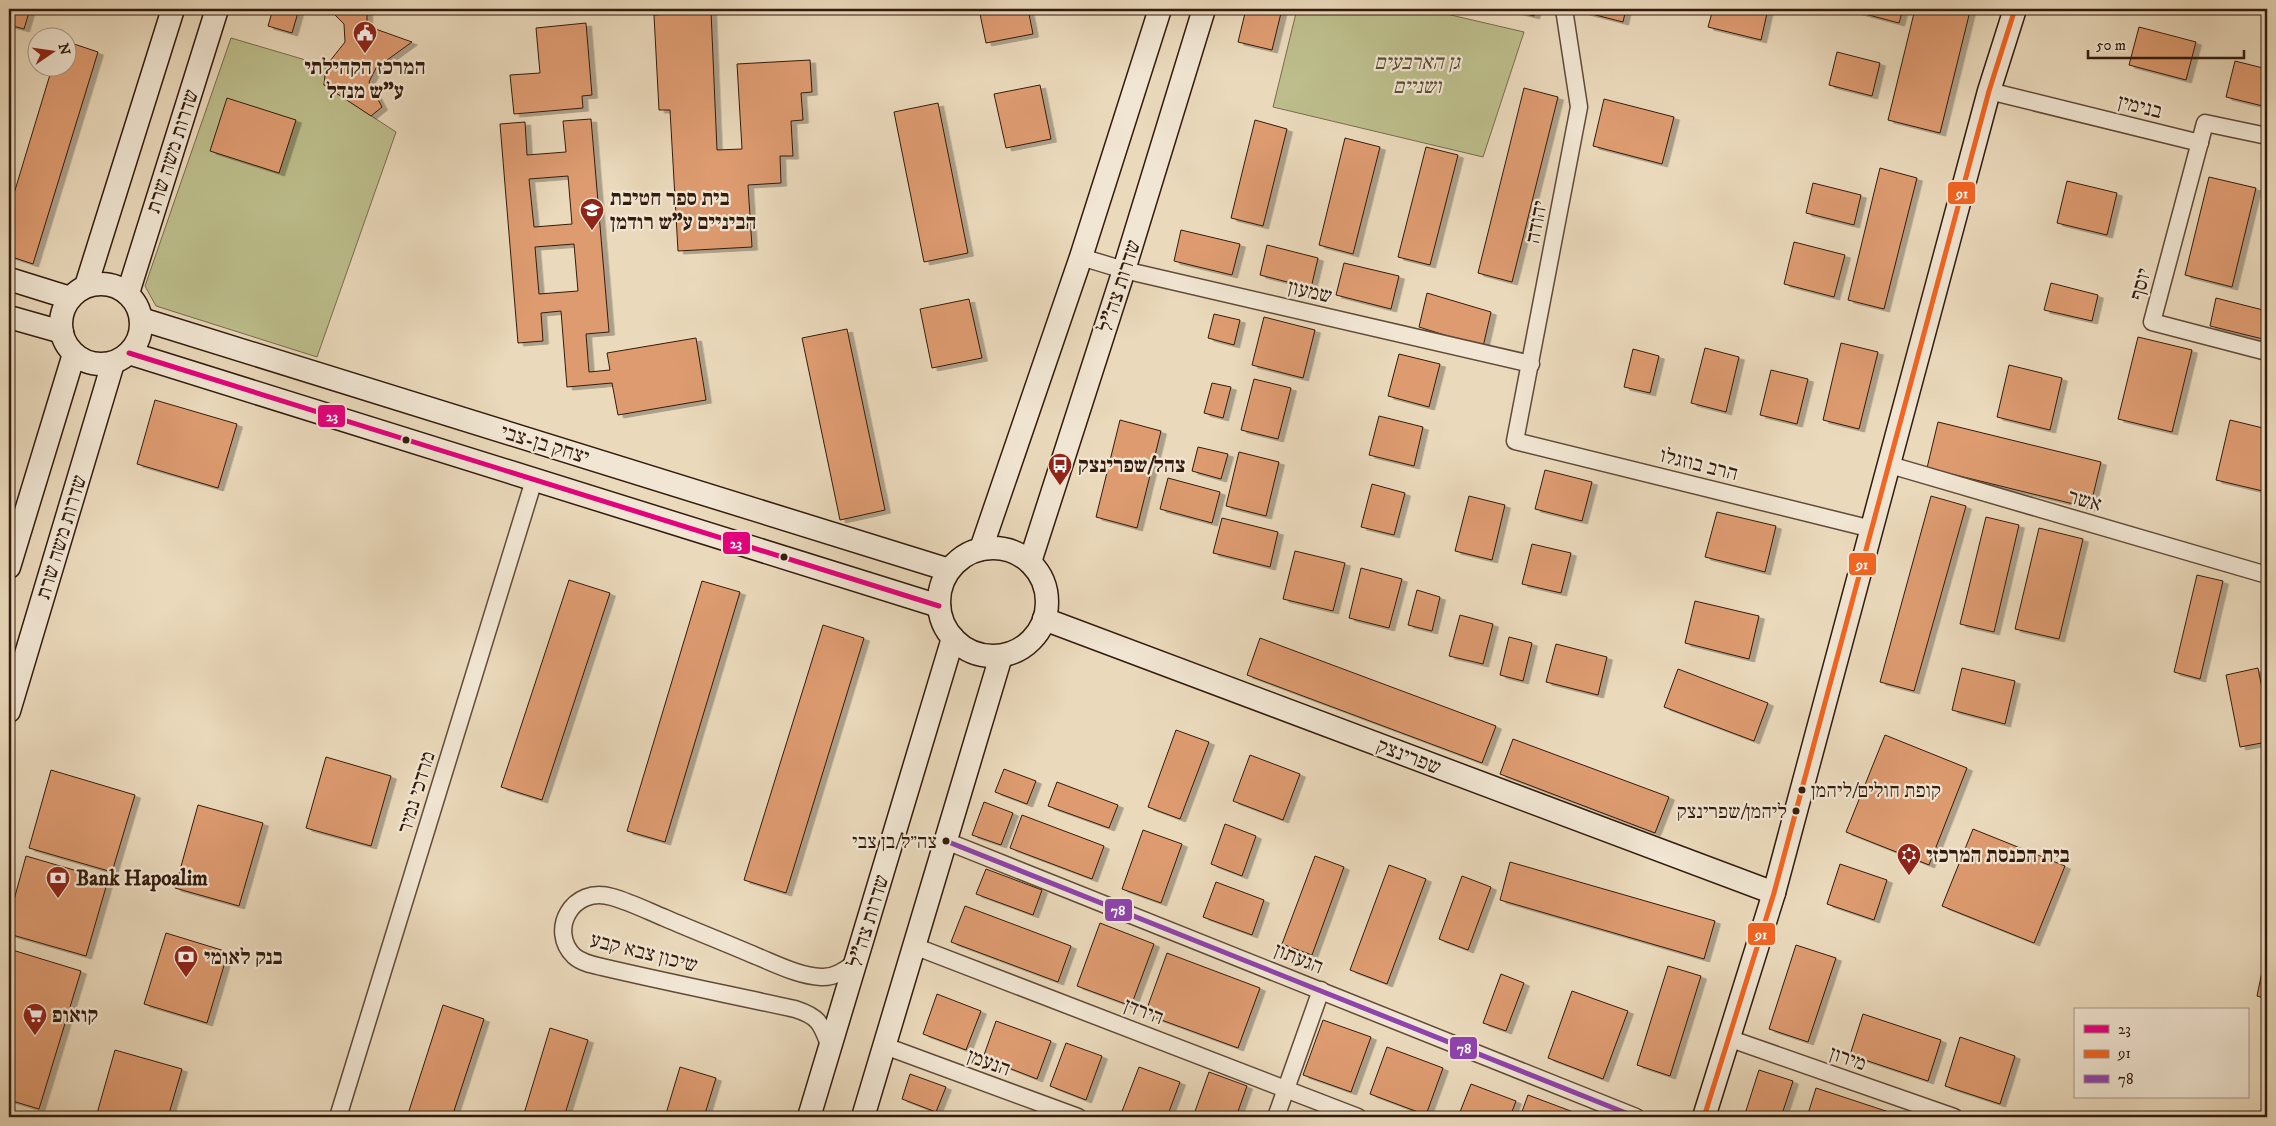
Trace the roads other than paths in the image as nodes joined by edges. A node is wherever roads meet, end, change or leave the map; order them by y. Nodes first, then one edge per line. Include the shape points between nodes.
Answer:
1 (173, 9) edge
2 (217, 9) edge
3 (1160, 9) edge
4 (1204, 9) edge
5 (1564, 9) edge
6 (2015, 9) edge
7 (1990, 91) junction
8 (2267, 136) edge
9 (2200, 143) junction
10 (1081, 257) junction
11 (1124, 270) junction
12 (9, 280) edge
13 (78, 292) junction
14 (128, 293) junction
15 (9, 317) edge
16 (142, 319) junction
17 (62, 332) junction
18 (2267, 352) edge
19 (74, 354) junction
20 (121, 358) junction
21 (1531, 364) junction
22 (1515, 441) joint
23 (1890, 465) junction
24 (534, 480) junction
25 (1872, 528) junction
26 (981, 548) junction
27 (1030, 562) junction
28 (9, 567) edge
29 (949, 570) junction
30 (2267, 576) edge
31 (939, 606) junction
32 (1044, 619) junction
33 (953, 638) junction
34 (1001, 656) junction
35 (9, 711) edge
36 (946, 841) junction
37 (1774, 893) junction
38 (914, 946) junction
39 (855, 963) junction
40 (1321, 990) junction
41 (1728, 1038) junction
42 (885, 1046) junction
43 (830, 1047) junction
44 (1286, 1088) junction
45 (338, 1117) edge
46 (809, 1117) edge
47 (863, 1117) edge
48 (1078, 1117) edge
49 (1276, 1117) edge
50 (1358, 1117) edge
51 (1636, 1117) edge
52 (1704, 1117) edge
53 (1954, 1117) edge

1 - 13 street, שדרות משה שרת
2 - 14 street, שדרות משה שרת
3 - 10 street
4 - 11 street, שדרות צה"ל
5 - 21 street, יהודה via 1579,107
6 - 7 street
7 - 9 street, בנימין
7 - 23 street
8 - 9 street via 2205,123
9 - 18 street, יוסף via 2152,322
10 - 11 street, שמעון
10 - 26 street
11 - 21 street, שמעון
11 - 27 street, שדרות צה"ל
12 - 13 street
13 - 14 street via 108,284
13 - 17 street via 64,308
14 - 16 street
15 - 17 street
16 - 20 street via 140,338
16 - 29 street, יצחק בן-צבי
17 - 19 street
19 - 20 street via 92,364
19 - 28 street, שדרות משה שרת
20 - 24 street, יצחק בן-צבי
20 - 35 street, שדרות משה שרת
21 - 22 street, יהודה
22 - 25 street, הרב בוזגלו
23 - 25 street
23 - 30 street, אשר
24 - 31 street, יצחק בן-צבי
24 - 45 street, מרדכי נמיר
25 - 37 street
26 - 27 street via 1016,552
26 - 29 street via 963,556
27 - 32 street via 1045,589
29 - 31 street via 943,581
31 - 33 street via 946,629
32 - 34 street via 1028,644
32 - 37 street, שפרינצק
33 - 34 street via 967,650
33 - 39 street, שדרות צה"ל
34 - 36 street
36 - 38 street
36 - 40 street, הגעתון
37 - 41 street
38 - 42 street
38 - 44 street, הירדן
39 - 43 street, שדרות צה"ל
39 - 43 street, שיכון צבא קבע via 833,975 822,978 809,976 601,895 580,898 566,917 565,939 574,956 582,961 811,1014 820,1022
40 - 44 street
40 - 51 street, הגעתון
41 - 52 street
41 - 53 street, מירון
42 - 47 street
42 - 48 street, הנעמן
43 - 46 street, שדרות צה"ל
44 - 49 street
44 - 50 street, הירדן

